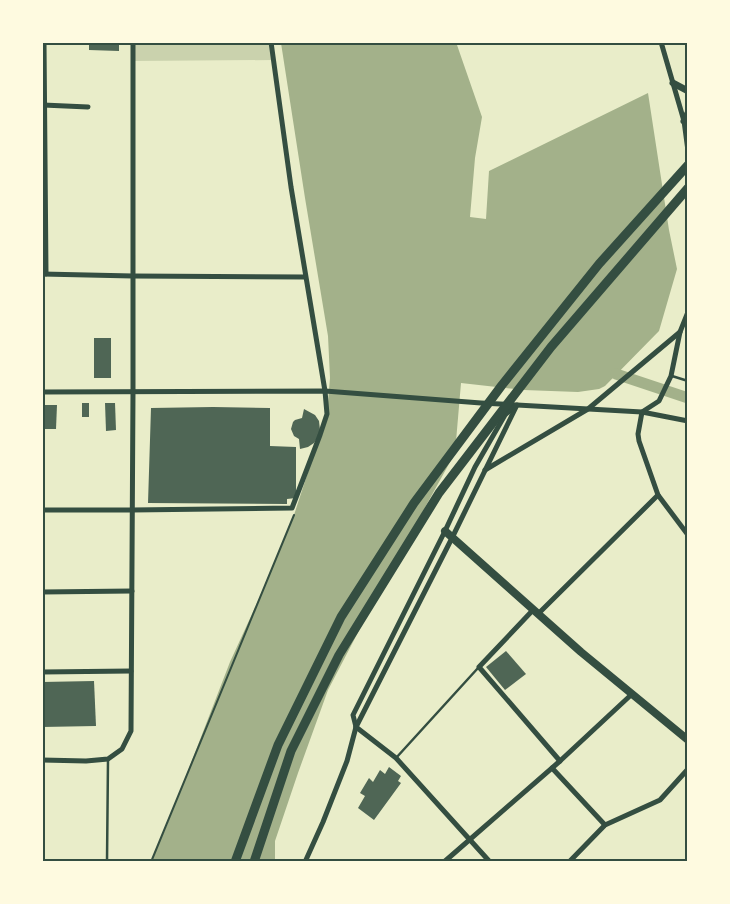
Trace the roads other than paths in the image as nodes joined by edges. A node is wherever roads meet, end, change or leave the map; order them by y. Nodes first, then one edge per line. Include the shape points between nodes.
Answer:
1 (44, 42) edge
2 (133, 42) edge
3 (271, 42) edge
4 (661, 42) edge
5 (673, 84) junction
6 (688, 91) edge
7 (44, 105) edge
8 (88, 107) dead end
9 (688, 113) edge
10 (686, 121) edge
11 (688, 151) edge
12 (688, 165) edge
13 (688, 188) edge
14 (44, 274) edge
15 (133, 276) junction
16 (305, 277) junction
17 (688, 312) edge
18 (680, 332) junction
19 (671, 376) junction
20 (688, 381) edge
21 (133, 391) junction
22 (325, 391) junction
23 (42, 392) edge
24 (517, 405) junction
25 (588, 409) junction
26 (642, 412) junction
27 (688, 421) edge
28 (485, 470) junction
29 (658, 495) junction
30 (42, 510) edge
31 (132, 510) junction
32 (445, 532) junction
33 (688, 535) edge
34 (452, 538) junction
35 (132, 591) junction
36 (42, 592) edge
37 (536, 612) junction
38 (479, 667) junction
39 (131, 671) junction
40 (42, 672) edge
41 (632, 694) junction
42 (356, 727) junction
43 (688, 740) edge
44 (396, 758) junction
45 (108, 759) junction
46 (42, 760) edge
47 (560, 761) junction
48 (552, 768) junction
49 (688, 769) edge
50 (605, 825) junction
51 (470, 839) junction
52 (108, 862) edge
53 (235, 862) edge
54 (254, 862) edge
55 (304, 862) edge
56 (444, 862) edge
57 (490, 862) edge
58 (569, 862) edge

1 - 7 street
2 - 15 street
3 - 16 street
4 - 5 street
5 - 6 street
5 - 10 street
7 - 8 street
7 - 14 street
9 - 10 street
10 - 11 street
12 - 53 highway via 598,264 502,384 414,503 332,634 278,745
13 - 54 highway via 551,347 439,493 339,655 291,751
14 - 15 street
15 - 16 street
15 - 21 street
16 - 22 street
17 - 18 street
18 - 19 street
18 - 25 street
19 - 20 lane
19 - 26 street via 659,401
21 - 22 street
21 - 23 street
21 - 31 street
22 - 24 street
22 - 31 street via 327,414 292,508
24 - 25 street
24 - 28 street
24 - 32 street via 505,415 487,445
25 - 26 street
25 - 28 street
26 - 27 street
26 - 29 street via 638,441
28 - 34 street
29 - 33 street
29 - 37 street
30 - 31 street
31 - 35 street
32 - 34 main road
32 - 42 street via 353,716
34 - 37 main road
34 - 42 street
35 - 36 street
35 - 39 street
37 - 38 street
37 - 41 main road
38 - 44 lane
38 - 47 street
39 - 40 street
39 - 45 street via 131,731 122,749
41 - 43 main road
41 - 47 street
42 - 44 street
42 - 55 street via 324,822
44 - 51 street
45 - 46 street
45 - 52 lane
47 - 48 street
48 - 50 street
48 - 51 street
49 - 50 street via 660,800
50 - 58 street
51 - 56 street
51 - 57 street

